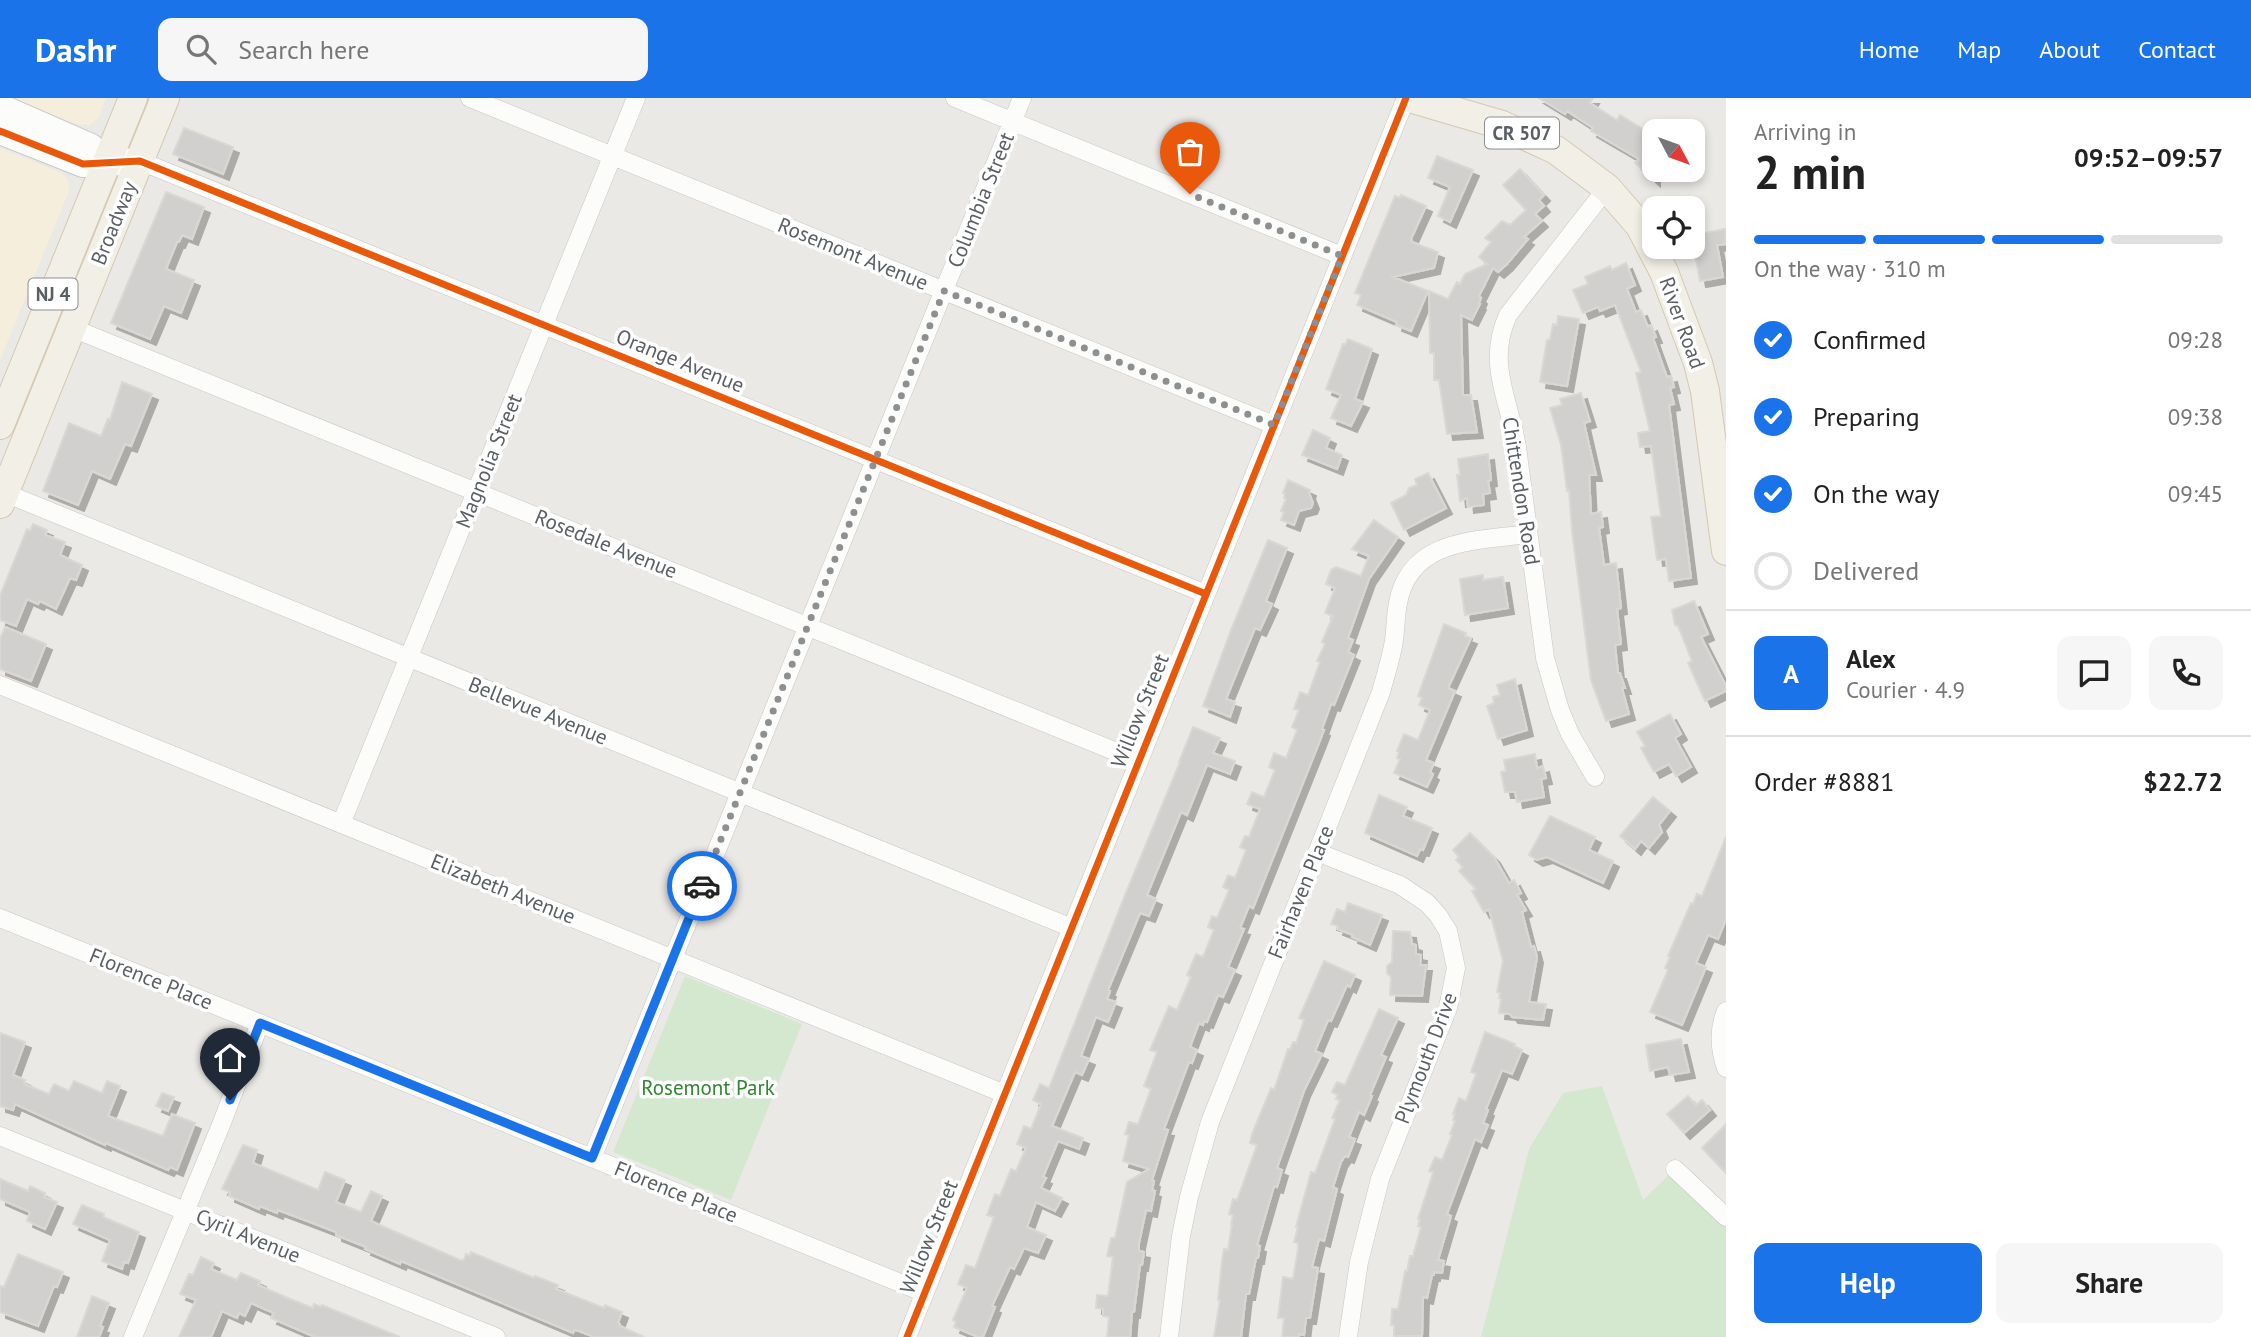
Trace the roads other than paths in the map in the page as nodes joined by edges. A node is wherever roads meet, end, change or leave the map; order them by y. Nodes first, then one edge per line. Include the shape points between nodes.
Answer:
1 (133, 98) edge
2 (165, 98) edge
3 (470, 98) edge
4 (636, 98) edge
5 (955, 98) edge
6 (1022, 98) edge
7 (1414, 99) edge
8 (0, 107) edge
9 (1012, 121) junction
10 (0, 131) edge
11 (613, 156) junction
12 (140, 161) junction
13 (106, 164) junction
14 (1607, 188) junction
15 (1342, 256) junction
16 (944, 291) junction
17 (544, 325) junction
18 (72, 328) junction
19 (0, 425) edge
20 (1274, 425) junction
21 (875, 460) junction
22 (476, 492) junction
23 (2, 499) edge
24 (1528, 534) junction
25 (1726, 551) edge
26 (1206, 594) junction
27 (808, 626) junction
28 (409, 658) junction
29 (0, 685) edge
30 (1139, 761) junction
31 (1595, 777) dead end
32 (740, 793) junction
33 (341, 824) junction
34 (1317, 852) junction
35 (0, 918) edge
36 (1072, 928) junction
37 (673, 958) junction
38 (1726, 1011) edge
39 (260, 1023) junction
40 (1726, 1068) edge
41 (1005, 1094) junction
42 (0, 1136) edge
43 (592, 1158) junction
44 (1675, 1169) dead end
45 (184, 1210) junction
46 (1726, 1217) edge
47 (925, 1293) junction
48 (133, 1337) edge
49 (496, 1337) edge
50 (907, 1337) edge
51 (1169, 1337) edge
52 (1348, 1337) edge

1 - 13 main road, Broadway / NJ 4
2 - 12 main road, Broadway / NJ 4
3 - 11 street, Rosemont Avenue
4 - 11 street, Magnolia Street
5 - 9 street
6 - 9 street, Columbia Street
7 - 14 main road, River Road / CR 507 via 1530,136
7 - 15 street, Willow Street
8 - 13 street via 91,147
9 - 15 street
9 - 16 street, Columbia Street
10 - 13 street via 83,164
11 - 16 street, Rosemont Avenue
11 - 17 street, Magnolia Street
12 - 13 street
12 - 17 street, Orange Avenue
12 - 18 main road, Broadway / NJ 4
13 - 19 main road, Broadway / NJ 4
14 - 24 street, Chittendon Road via 1520,299 1501,331 1498,366 1517,447
14 - 25 main road, River Road / CR 507 via 1653,248 1695,353 1705,391
15 - 20 street, Willow Street
16 - 20 street, Rosemont Avenue
16 - 21 street, Columbia Street
17 - 21 street, Orange Avenue
17 - 22 street, Magnolia Street
18 - 22 street, Rosedale Avenue
18 - 23 main road, Broadway / NJ 4
20 - 26 street, Willow Street
21 - 26 street, Orange Avenue
21 - 27 street, Columbia Street
22 - 27 street, Rosedale Avenue
22 - 28 street, Magnolia Street
23 - 28 street, Bellevue Avenue
24 - 31 street, Chittendon Road via 1552,685 1570,734
24 - 34 street, Fairhaven Place via 1442,548 1427,556 1403,585 1381,692
26 - 30 street, Willow Street
27 - 30 street, Rosedale Avenue
27 - 32 street, Columbia Street
28 - 32 street, Bellevue Avenue
28 - 33 street, Magnolia Street
29 - 33 street, Elizabeth Avenue
30 - 36 street, Willow Street
32 - 36 street, Bellevue Avenue
32 - 37 street, Columbia Street
33 - 37 street, Elizabeth Avenue
34 - 51 street, Fairhaven Place via 1223,1086 1199,1158 1181,1236
34 - 52 street, Plymouth Drive via 1400,885 1427,902 1448,931 1456,968 1448,1008 1393,1143 1368,1219
35 - 39 street, Florence Place
36 - 41 street, Willow Street
37 - 41 street, Elizabeth Avenue
37 - 43 street, Columbia Street
38 - 40 street via 1720,1036
39 - 43 street, Florence Place
39 - 45 street
41 - 47 street, Willow Street
42 - 45 street, Cyril Avenue
43 - 47 street, Florence Place
44 - 46 street
45 - 48 street
45 - 49 street, Cyril Avenue
47 - 50 street, Willow Street

